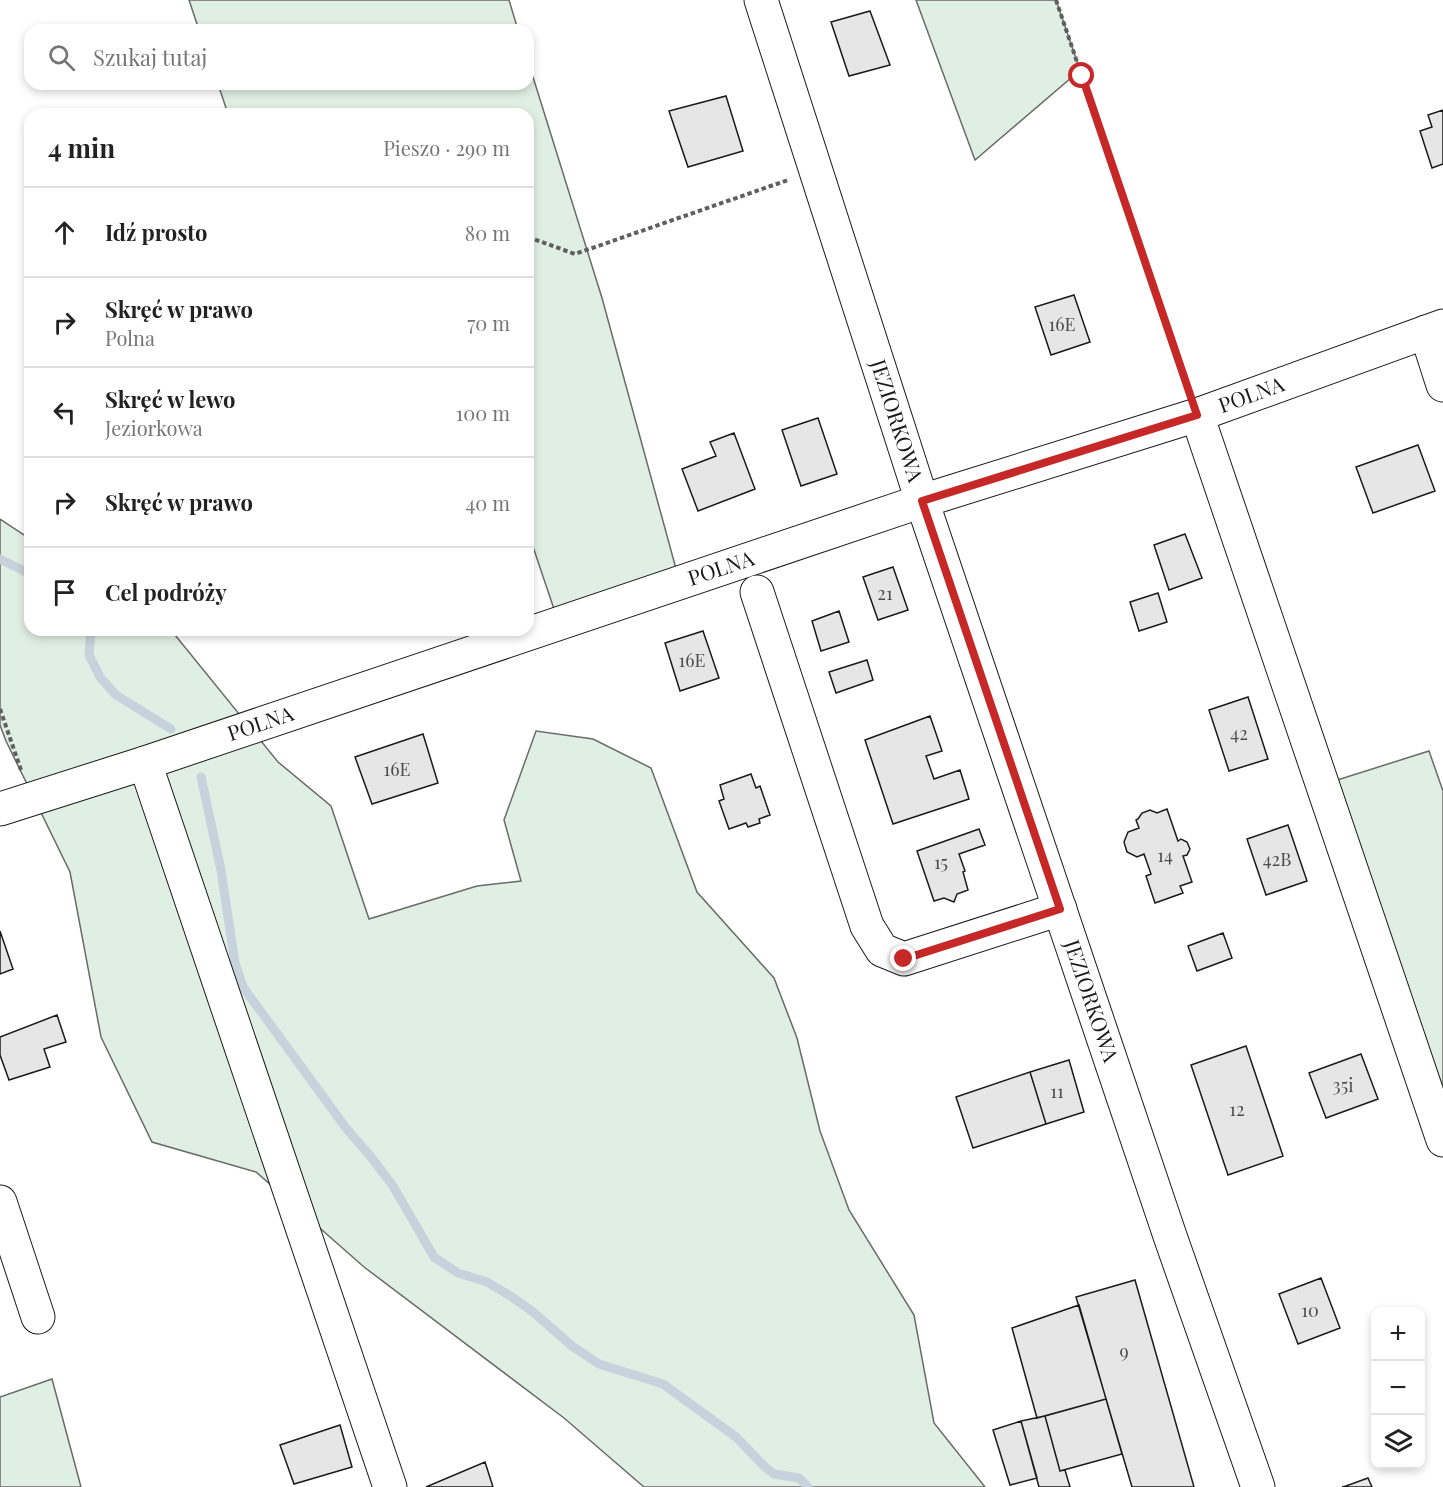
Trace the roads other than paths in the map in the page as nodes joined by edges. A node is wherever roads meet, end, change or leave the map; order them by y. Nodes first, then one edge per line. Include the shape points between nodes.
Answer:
1 (761, 0) edge
2 (1435, 329) edge
3 (1443, 385) edge
4 (1197, 415) junction
5 (922, 501) junction
6 (757, 592) dead end
7 (534, 632) edge
8 (522, 636) edge
9 (145, 763) junction
10 (15, 804) edge
11 (1060, 909) junction
12 (1443, 1140) edge
13 (0, 1202) edge
14 (38, 1317) dead end
15 (390, 1487) edge
16 (1258, 1487) edge

1 - 5 street, JEZIORKOWA
2 - 3 street
2 - 4 street, POLNA
4 - 5 street, POLNA
4 - 12 street
5 - 7 street, POLNA
5 - 11 street, JEZIORKOWA
6 - 11 street via 867,926 882,950 904,959
8 - 9 street, POLNA
9 - 10 street, POLNA
9 - 15 street
11 - 16 street, JEZIORKOWA
13 - 14 street

